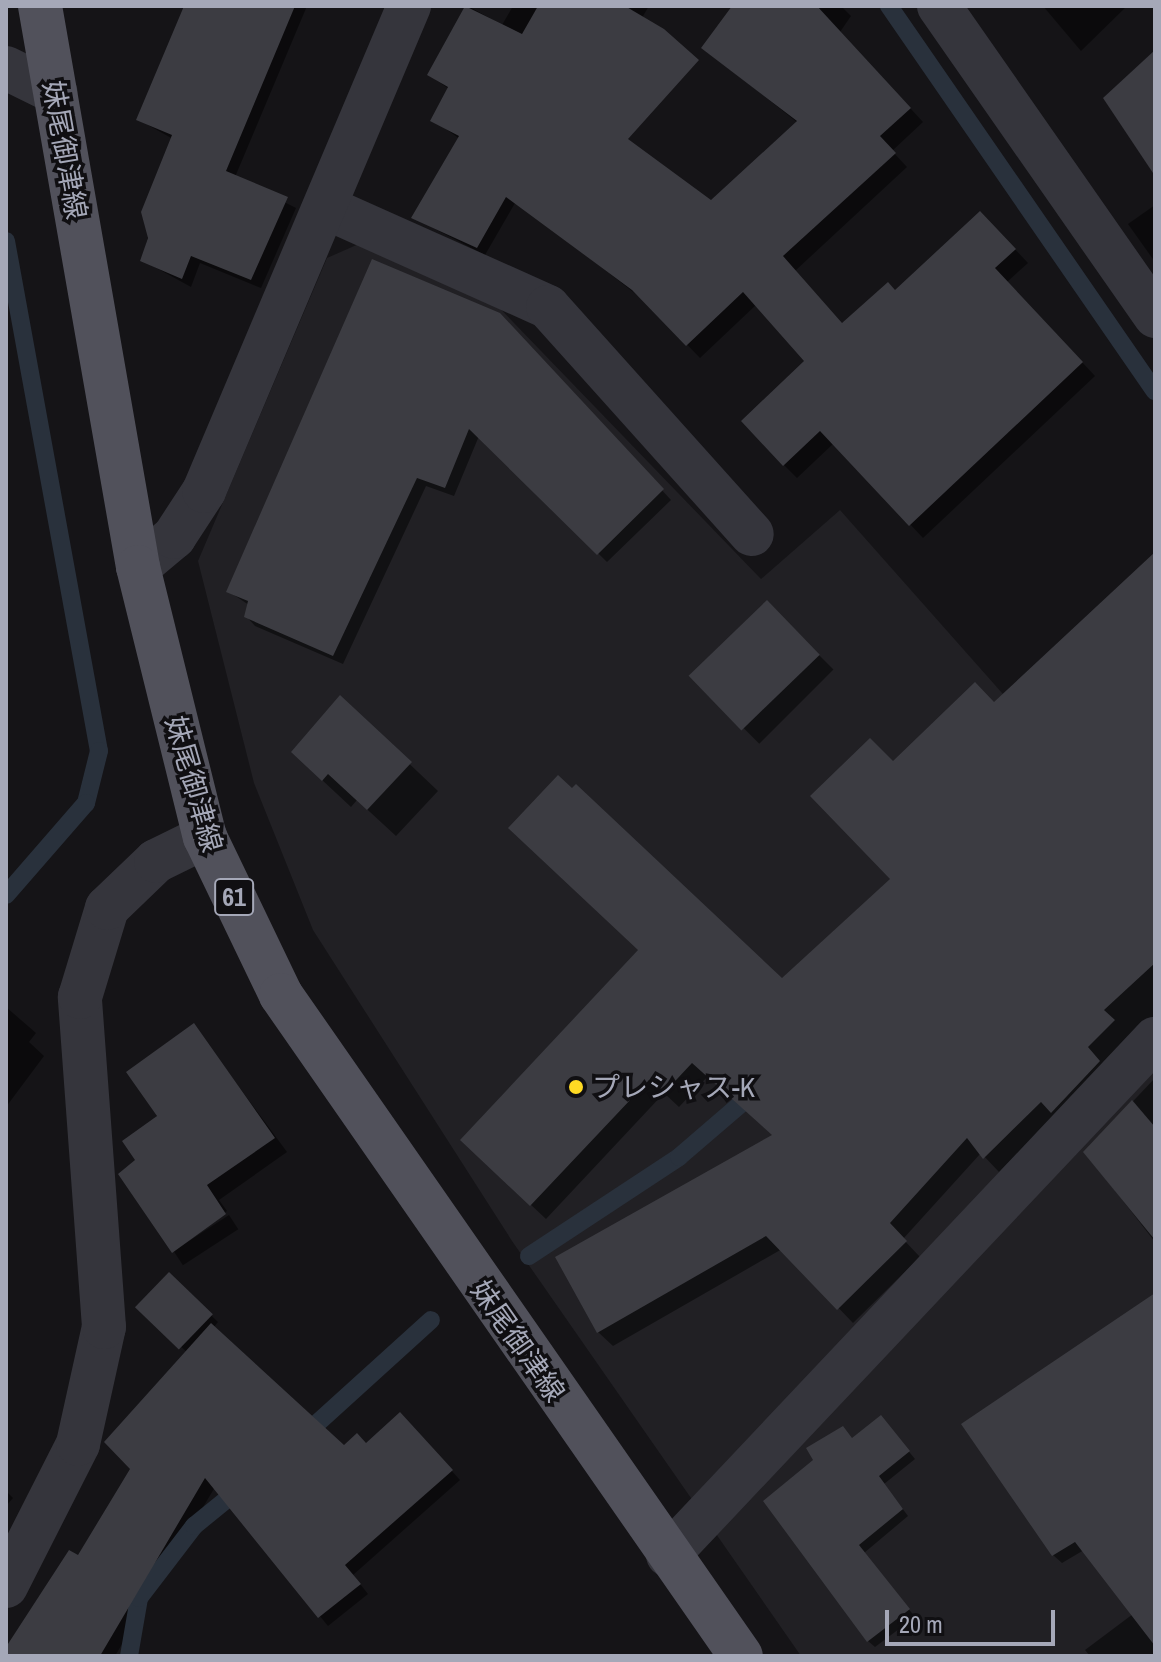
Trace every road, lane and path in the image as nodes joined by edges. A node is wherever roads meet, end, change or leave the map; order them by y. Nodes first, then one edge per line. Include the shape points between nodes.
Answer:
1 (40, 6) edge
2 (409, 6) edge
3 (939, 6) edge
4 (6, 68) edge
5 (55, 92) junction
6 (327, 208) junction
7 (1155, 316) edge
8 (752, 534) dead end
9 (138, 567) junction
10 (205, 837) junction
11 (1155, 1039) edge
12 (668, 1555) junction
13 (6, 1586) edge
14 (741, 1656) edge

1 - 5 main road, 妹尾御津線 / 61
2 - 6 street
3 - 7 street
4 - 5 street
5 - 9 main road, 妹尾御津線 / 61
6 - 8 street via 548,307
6 - 9 street via 204,491 174,537
9 - 10 main road, 妹尾御津線 / 61
10 - 12 main road, 妹尾御津線 / 61 via 281,995
10 - 13 street via 156,861 107,908 80,997 104,1327 78,1444
11 - 12 street
12 - 14 main road, 妹尾御津線 / 61

